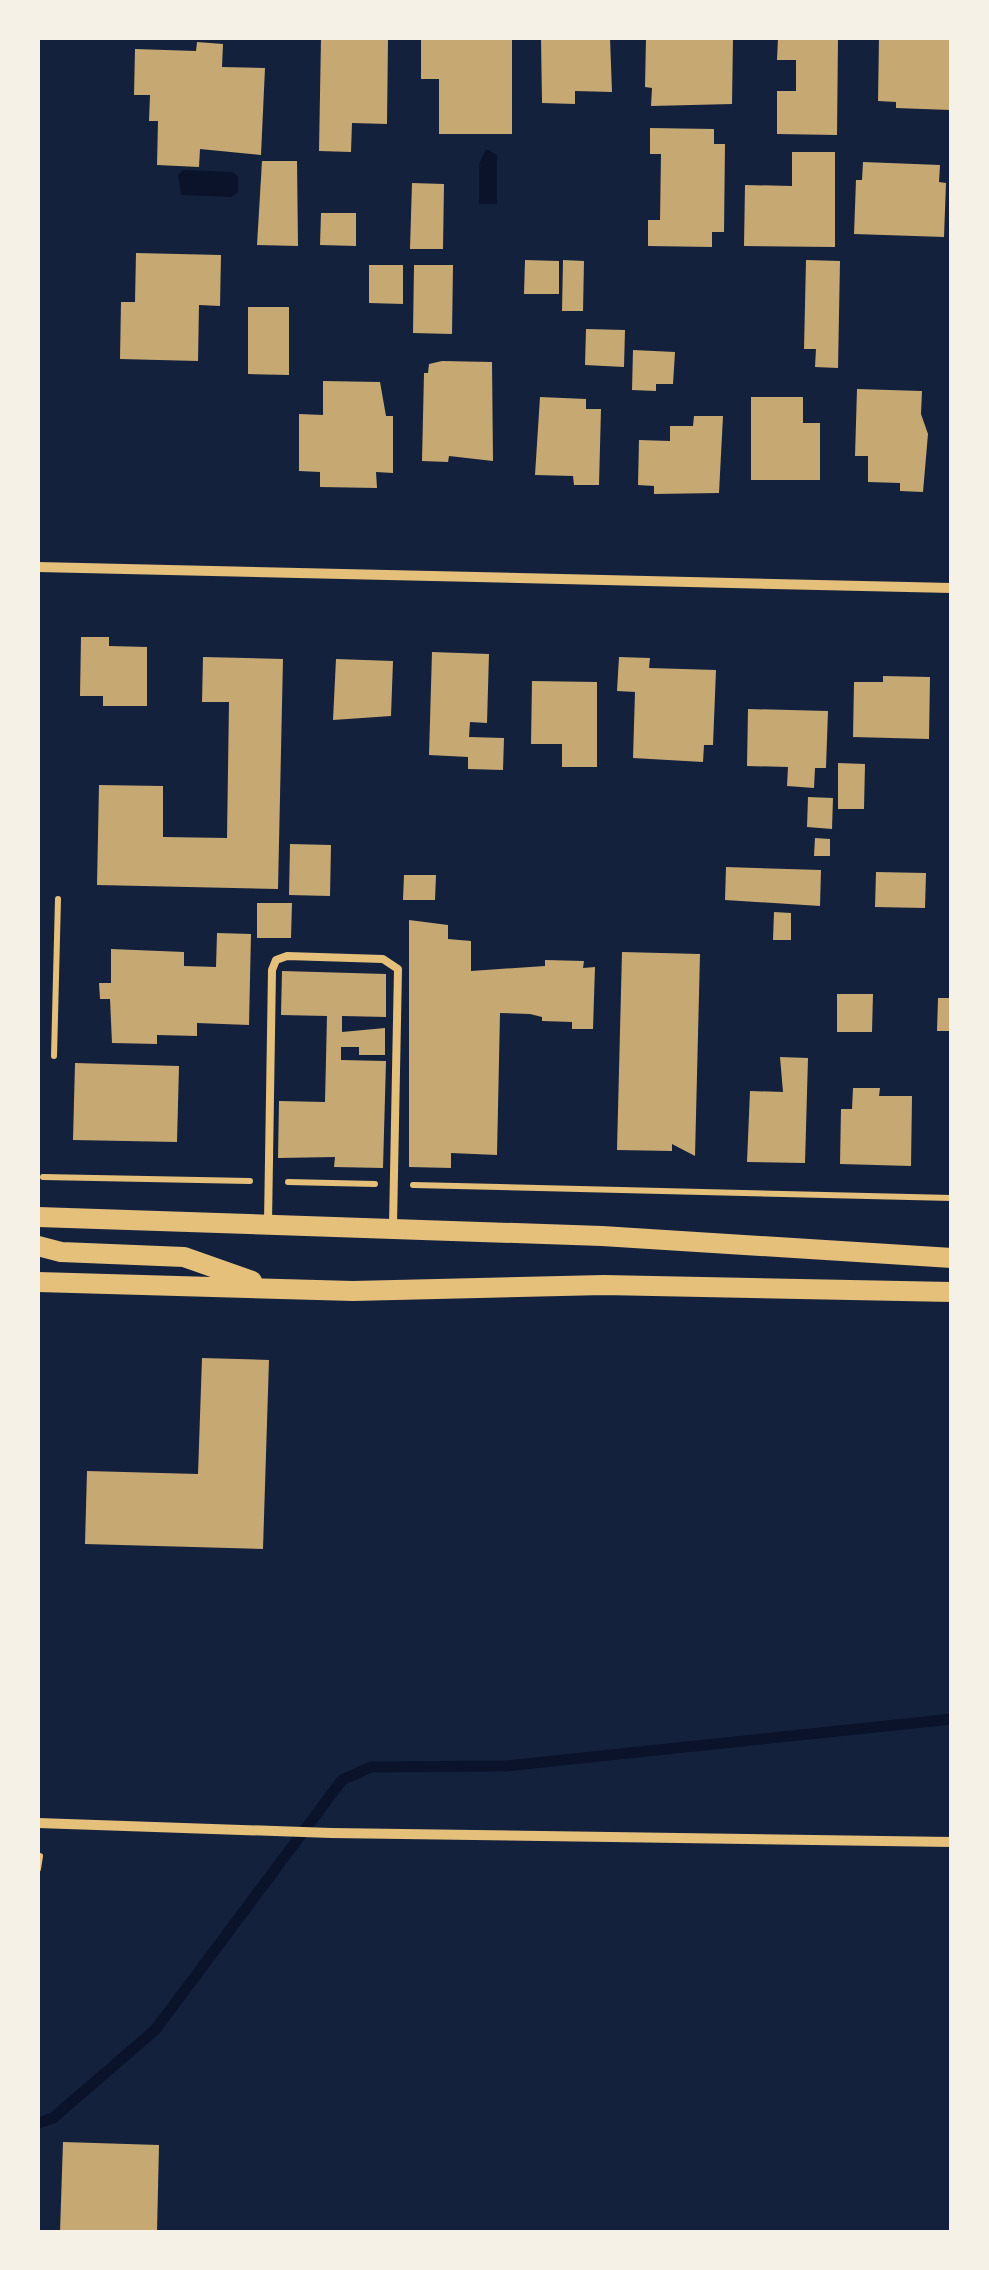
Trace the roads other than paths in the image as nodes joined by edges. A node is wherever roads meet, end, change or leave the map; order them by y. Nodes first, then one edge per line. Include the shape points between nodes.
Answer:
1 (38, 568) edge
2 (952, 588) edge
3 (38, 1217) edge
4 (268, 1226) junction
5 (392, 1230) junction
6 (38, 1246) edge
7 (952, 1258) edge
8 (38, 1282) edge
9 (268, 1287) junction
10 (952, 1292) edge
11 (38, 1822) edge
12 (952, 1842) edge

1 - 2 street
3 - 4 main road
4 - 5 main road
4 - 5 lane via 276,960 383,959 398,968
5 - 7 main road
6 - 9 main road via 184,1256
8 - 9 main road
9 - 10 main road
11 - 12 street

